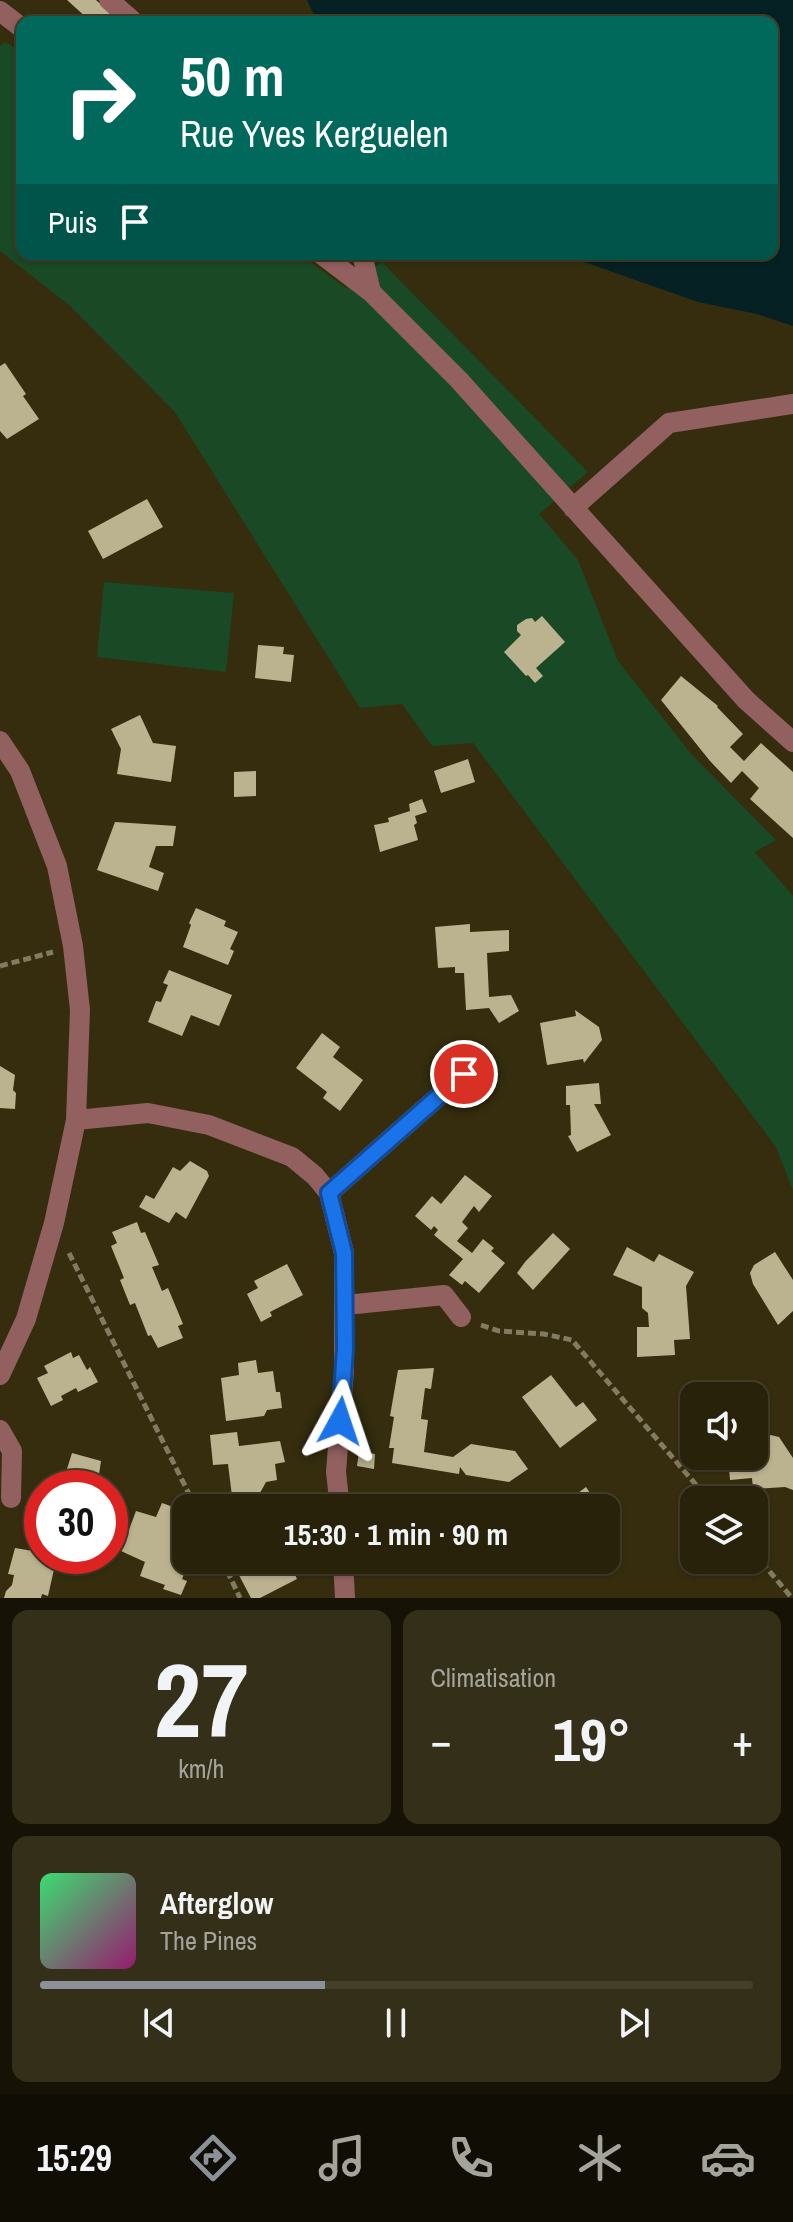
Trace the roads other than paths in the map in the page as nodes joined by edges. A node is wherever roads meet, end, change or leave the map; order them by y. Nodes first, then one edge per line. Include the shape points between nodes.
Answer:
1 (109, 0) edge
2 (0, 11) edge
3 (127, 16) edge
4 (16, 23) edge
5 (329, 260) edge
6 (363, 260) edge
7 (371, 292) junction
8 (793, 404) edge
9 (573, 508) junction
10 (0, 741) edge
11 (793, 742) edge
12 (464, 1074) dead end
13 (76, 1120) junction
14 (329, 1193) junction
15 (346, 1305) junction
16 (461, 1317) road end
17 (0, 1375) edge
18 (0, 1430) edge
19 (338, 1494) edge
20 (11, 1498) dead end
21 (344, 1574) edge
22 (345, 1598) edge

1 - 3 street
2 - 4 street
5 - 7 street
6 - 7 street
7 - 9 street via 459,380
8 - 9 street via 669,423
9 - 11 street via 746,700
10 - 13 street via 20,771 57,866 80,1010
12 - 14 street
13 - 14 street via 148,1113 209,1125 292,1157
13 - 17 street via 26,1319
14 - 15 street via 344,1253
15 - 16 street via 444,1295
15 - 19 street
18 - 20 street via 12,1451
21 - 22 street

